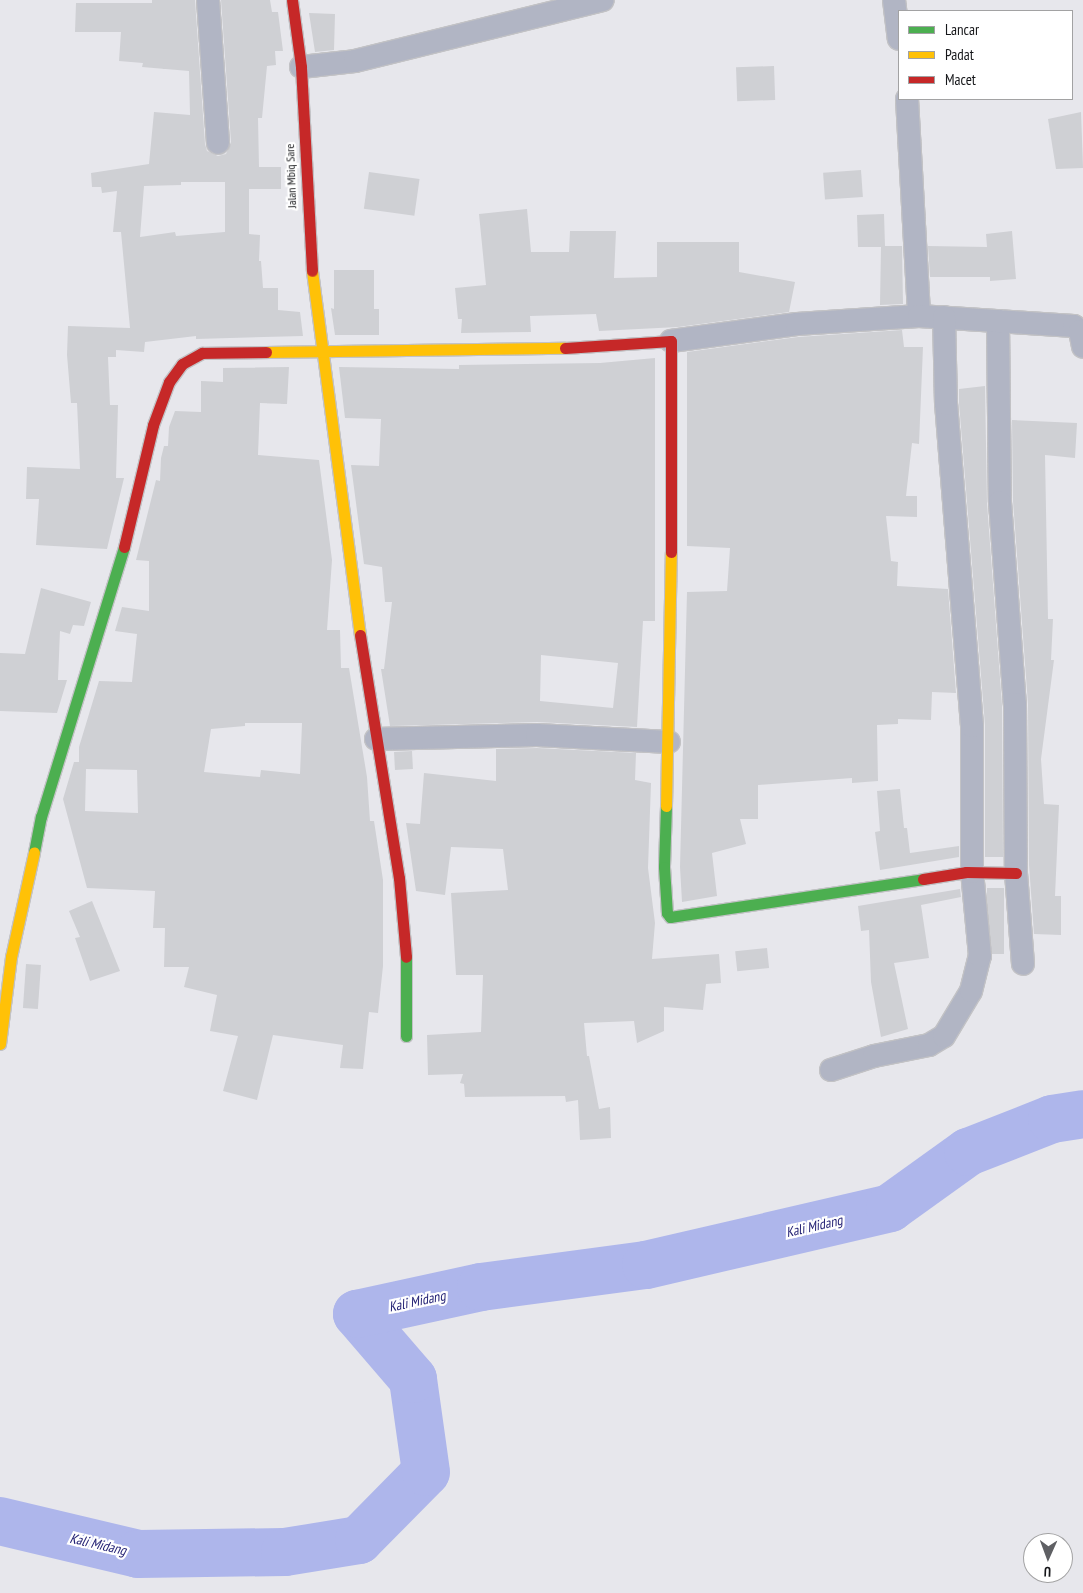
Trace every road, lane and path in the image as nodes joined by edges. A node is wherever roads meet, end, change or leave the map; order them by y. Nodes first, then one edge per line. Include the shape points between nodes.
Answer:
1 (208, 0) edge
2 (292, 0) edge
3 (603, 0) edge
4 (894, 0) edge
5 (898, 31) edge
6 (301, 67) junction
7 (907, 100) edge
8 (218, 143) dead end
9 (919, 316) junction
10 (944, 317) junction
11 (998, 321) junction
12 (671, 341) junction
13 (1083, 346) edge
14 (322, 351) junction
15 (376, 739) junction
16 (669, 742) junction
17 (972, 872) junction
18 (1016, 873) junction
19 (1023, 964) dead end
20 (406, 1036) dead end
21 (0, 1044) edge
22 (831, 1070) dead end

1 - 8 street
2 - 6 street, Jalan Mbiq Sare
3 - 6 street via 355,60
4 - 5 street
6 - 14 street, Jalan Mbiq Sare via 307,224
7 - 9 street
9 - 10 street
9 - 12 street via 798,324
10 - 11 street
10 - 17 street via 946,404 972,726
11 - 13 street via 1074,326 1080,331
11 - 18 street via 1000,502 1017,753
12 - 14 street via 600,347
12 - 16 street
14 - 15 street, Jalan Mbiq Sare
14 - 21 street via 202,353 182,364 169,382 153,424 115,578 41,817 11,957
15 - 16 street via 537,735
15 - 20 street, Jalan Mbiq Sare via 399,878 408,975
16 - 17 street via 664,867 665,908 670,917
17 - 18 street
17 - 22 street via 980,956 971,991 954,1023 944,1036 930,1045 874,1056
18 - 19 street

